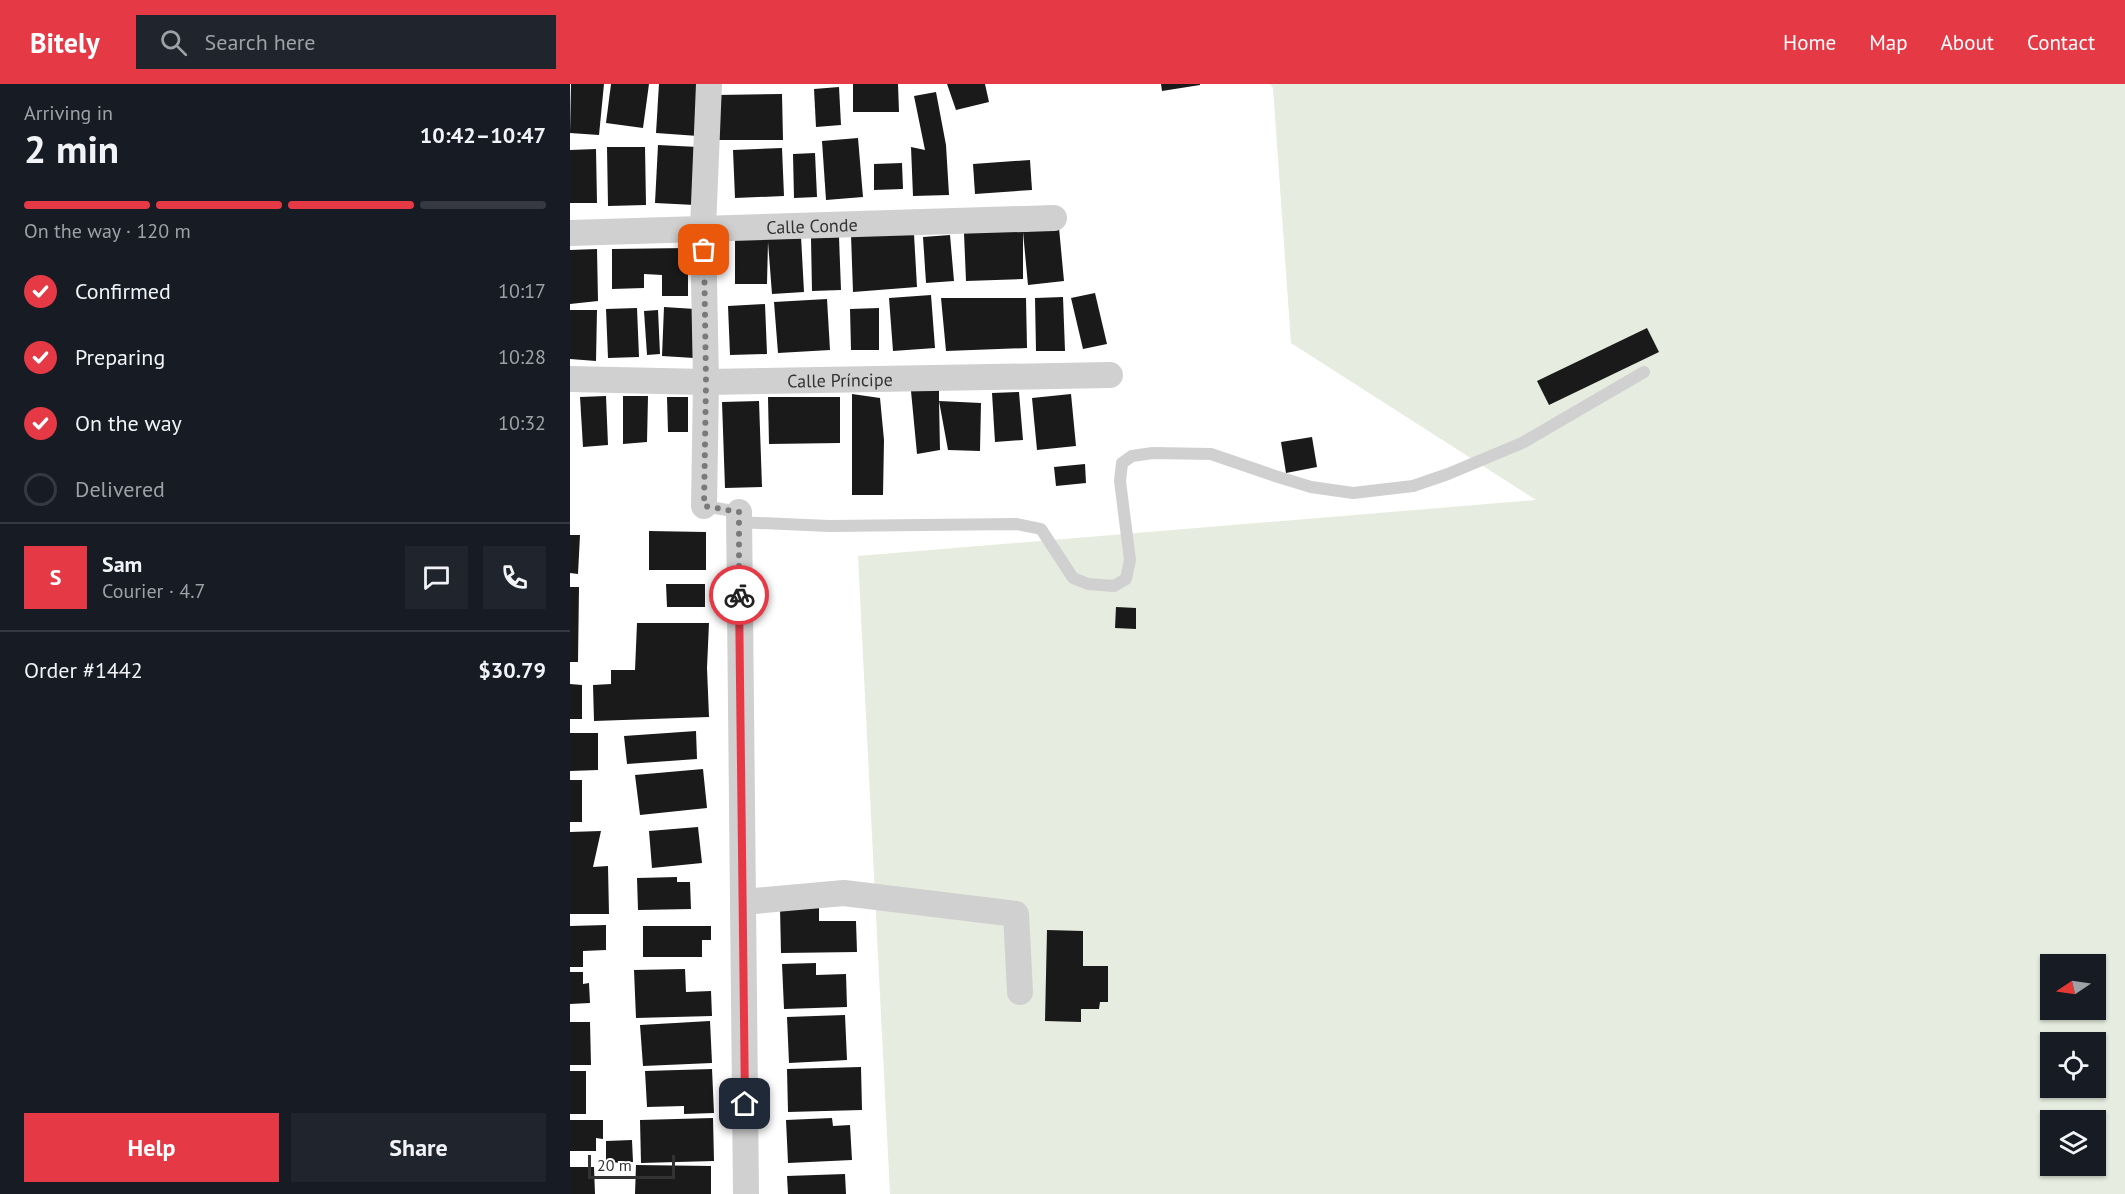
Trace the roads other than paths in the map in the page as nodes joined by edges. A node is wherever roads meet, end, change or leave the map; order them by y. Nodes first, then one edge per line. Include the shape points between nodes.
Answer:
1 (709, 84) edge
2 (1054, 218) dead end
3 (703, 228) junction
4 (570, 233) edge
5 (1644, 372) dead end
6 (1110, 375) dead end
7 (570, 379) edge
8 (706, 382) junction
9 (704, 506) joint
10 (738, 517) junction
11 (742, 902) junction
12 (1020, 992) dead end
13 (746, 1194) edge

1 - 3 street
2 - 3 street, Calle Conde
3 - 4 street, Calle Conde
3 - 8 street
5 - 10 lane via 1522,443 1413,486 1353,493 1311,487 1211,454 1132,456 1122,463 1120,482 1130,560 1126,579 1114,586 1088,584 1073,578 1041,529 1017,524 829,526
6 - 8 street, Calle Príncipe
7 - 8 street, Calle Príncipe
8 - 9 street
9 - 10 lane
10 - 11 street
11 - 12 street via 843,893 1016,914
11 - 13 street

